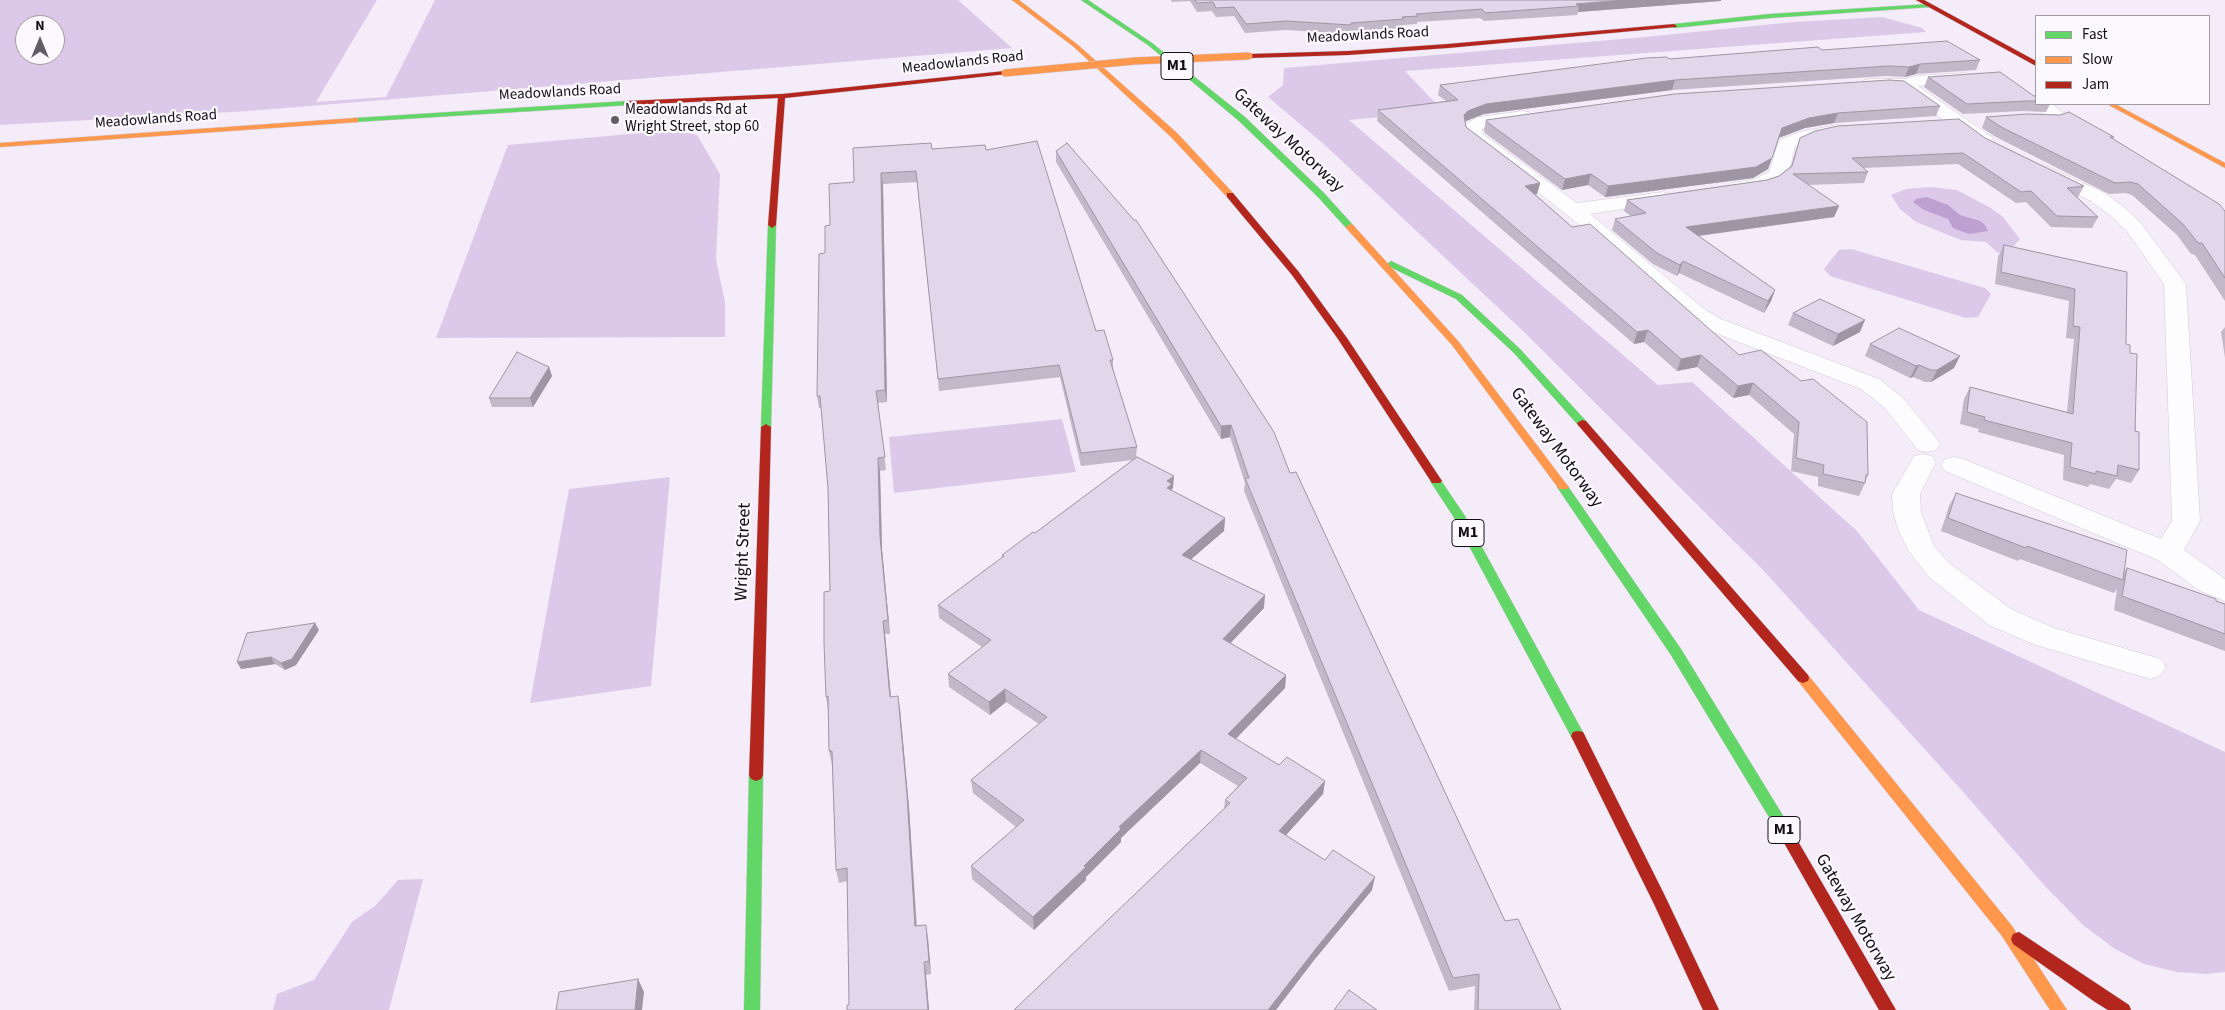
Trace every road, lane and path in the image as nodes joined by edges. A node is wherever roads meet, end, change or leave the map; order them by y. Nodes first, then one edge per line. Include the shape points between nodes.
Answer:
1 (1015, 0) edge
2 (1084, 0) edge
3 (1924, 3) edge
4 (2035, 63) edge
5 (1985, 77) edge
6 (1905, 84) junction
7 (1853, 85) edge
8 (782, 96) junction
9 (2034, 105) edge
10 (2112, 105) edge
11 (1541, 114) edge
12 (1986, 120) edge
13 (1958, 122) junction
14 (1932, 124) edge
15 (2062, 124) edge
16 (1852, 129) edge
17 (0, 145) edge
18 (2000, 150) edge
19 (2027, 163) edge
20 (2225, 166) edge
21 (1717, 190) edge
22 (1679, 196) edge
23 (1573, 210) junction
24 (1381, 259) junction
25 (1925, 453) junction
26 (2168, 553) junction
27 (2225, 591) edge
28 (2150, 667) dead end
29 (2007, 931) junction
30 (752, 1010) edge
31 (1711, 1010) edge
32 (1888, 1010) edge
33 (2059, 1010) edge
34 (2123, 1010) edge

1 - 31 main road, M1 via 1089,58 1174,135 1224,188 1289,266 1342,338 1459,516 1604,787
2 - 24 main road, Gateway Motorway / M1 via 1150,44 1242,118
3 - 4 main road
3 - 8 main road, Meadowlands Road, bridge via 1348,53 1135,61
5 - 6 street
6 - 7 street
6 - 13 street
8 - 17 main road, Meadowlands Road via 530,108
8 - 30 main road, Wright Street via 772,221 757,711
9 - 15 street
10 - 20 main road
11 - 23 street via 1484,121 1473,127 1474,136
12 - 13 street
13 - 14 street
13 - 18 street
16 - 21 street via 1799,138 1786,144 1779,172 1768,181
19 - 26 street via 2098,197 2118,212 2133,226 2175,284 2186,521
22 - 23 street
23 - 25 street via 1696,314 1713,324 1870,384 1893,402
24 - 29 main road via 1459,297 1516,351 1791,664
24 - 32 main road, Gateway Motorway / M1 via 1455,343 1582,512 1676,652 1813,878
25 - 26 street via 1939,446 1951,452 1956,459 1954,465
25 - 28 street via 1906,494 1907,512 1922,550 1939,570 2000,617 2044,636
26 - 27 street
29 - 33 main road
29 - 34 main road

